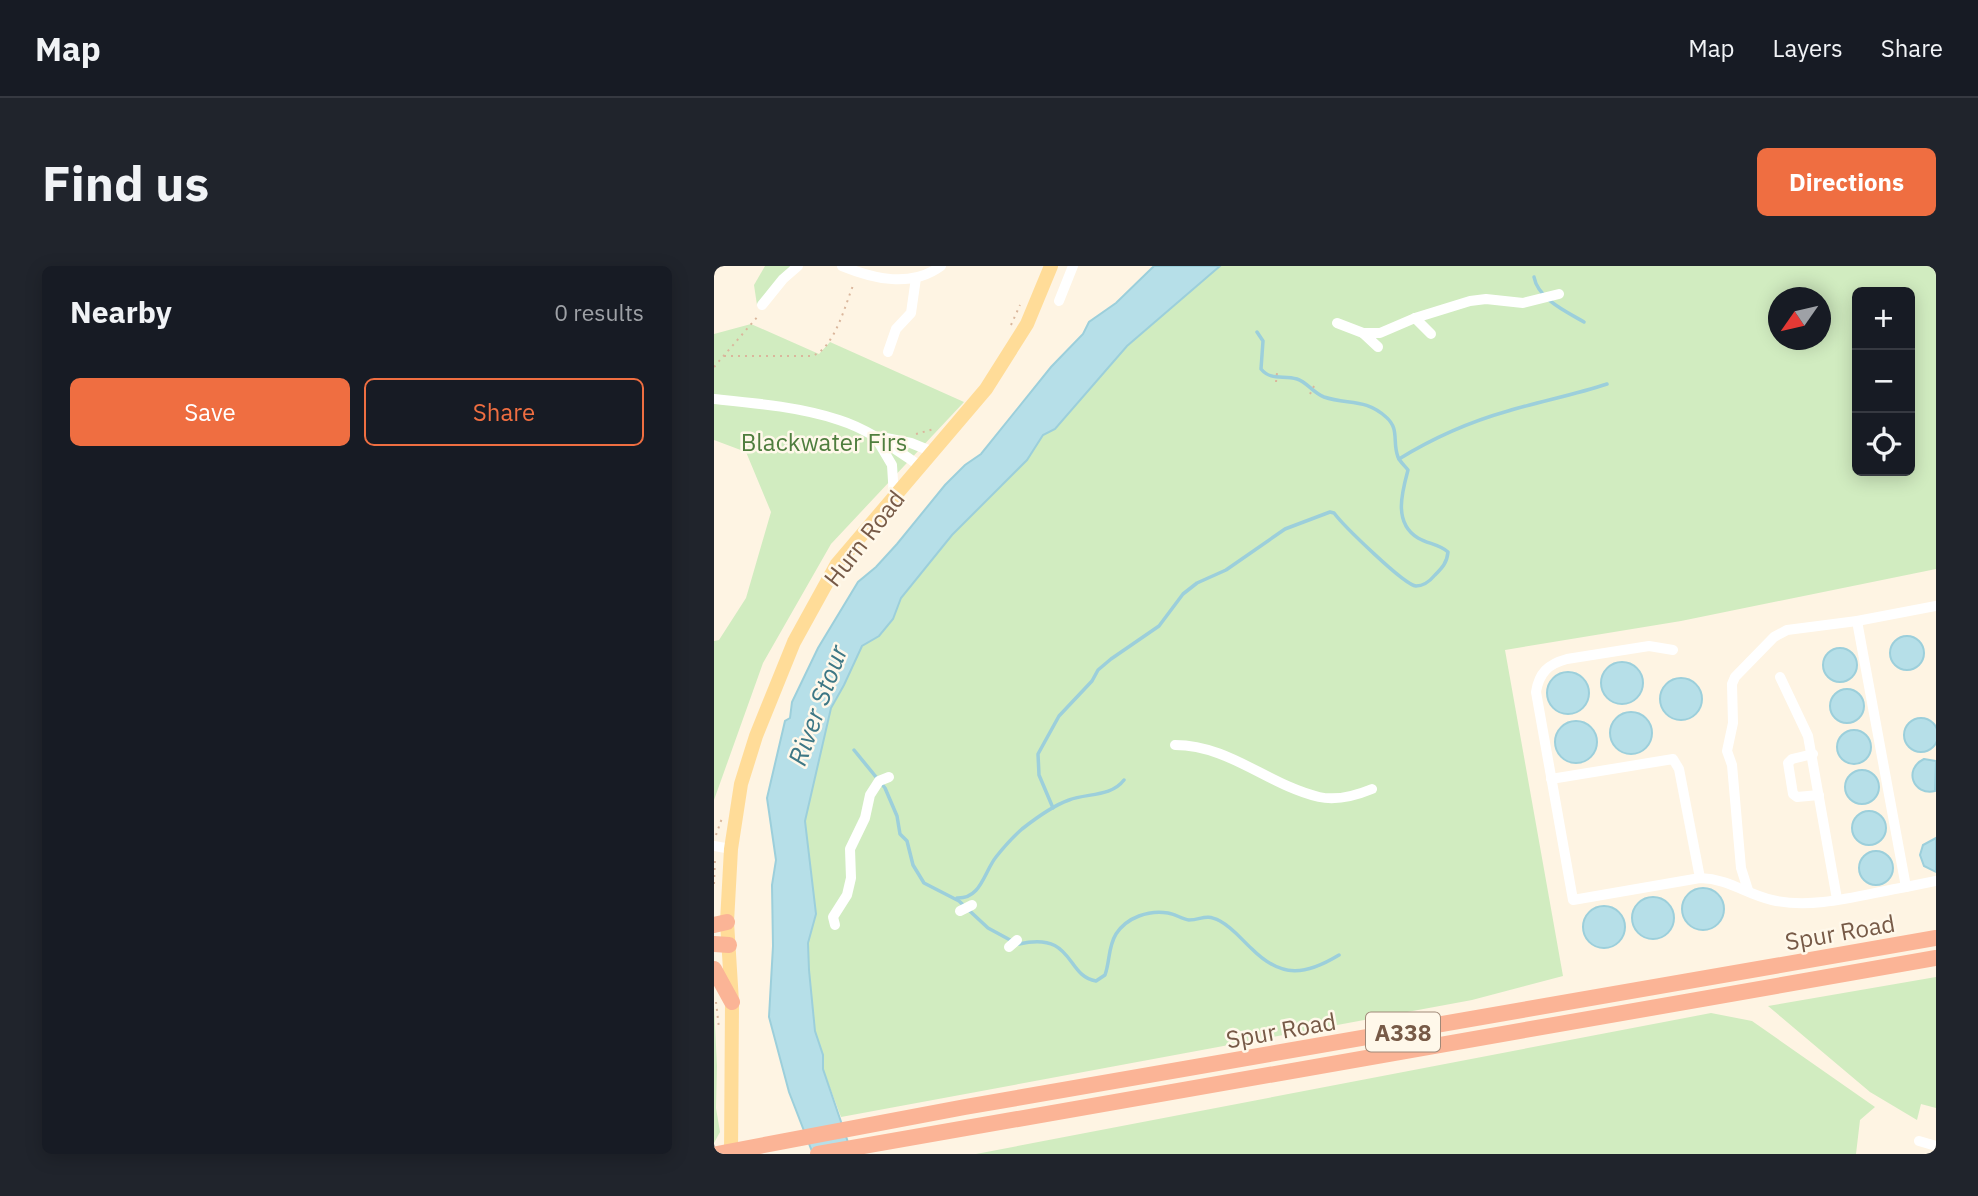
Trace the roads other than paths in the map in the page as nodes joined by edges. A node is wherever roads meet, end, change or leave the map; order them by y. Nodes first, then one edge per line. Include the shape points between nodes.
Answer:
1 (798, 266) edge
2 (842, 266) edge
3 (941, 266) edge
4 (1051, 266) edge
5 (1073, 266) edge
6 (916, 278) junction
7 (1556, 294) dead end
8 (1059, 301) dead end
9 (762, 304) road end
10 (1415, 318) junction
11 (1337, 323) dead end
12 (1363, 333) junction
13 (1431, 334) dead end
14 (1378, 347) dead end
15 (888, 352) dead end
16 (714, 399) edge
17 (875, 436) junction
18 (933, 452) junction
19 (920, 466) junction
20 (894, 497) junction
21 (1936, 606) edge
22 (1857, 621) junction
23 (1673, 650) dead end
24 (1780, 677) dead end
25 (1175, 744) dead end
26 (1813, 754) junction
27 (882, 779) dead end
28 (1551, 779) junction
29 (1372, 789) dead end
30 (1819, 795) junction
31 (714, 846) edge
32 (731, 849) junction
33 (1700, 878) junction
34 (1936, 881) edge
35 (1906, 887) junction
36 (1748, 890) junction
37 (1837, 899) junction
38 (972, 905) dead end
39 (960, 911) dead end
40 (721, 923) edge
41 (835, 925) dead end
42 (1936, 936) edge
43 (721, 945) edge
44 (1936, 958) edge
45 (714, 968) edge
46 (732, 1002) junction
47 (1919, 1141) dead end
48 (1936, 1146) edge
49 (717, 1154) edge
50 (731, 1154) edge
51 (818, 1154) edge

1 - 9 street
2 - 6 street via 887,279
3 - 6 street
4 - 18 main road, Hurn Road via 1027,324 986,389
5 - 8 street
6 - 15 street via 911,313 896,329
7 - 10 street via 1523,303 1486,299
10 - 12 street via 1381,333
10 - 13 street
11 - 12 street
12 - 14 street
16 - 17 street via 839,420
17 - 18 street
17 - 19 street
17 - 20 street via 892,465
18 - 19 main road, Hurn Road
19 - 20 main road, Hurn Road
20 - 32 main road, Hurn Road via 837,564 794,642 744,772
21 - 22 street
22 - 35 street
22 - 36 street via 1787,630 1732,684 1733,723 1727,751 1741,868
23 - 28 street via 1649,646 1567,659 1546,668 1538,678 1536,692
24 - 26 street via 1804,723
25 - 29 street via 1210,749 1317,796 1354,796
26 - 30 street
26 - 30 street via 1788,763 1793,794
27 - 41 street via 870,795 862,827 850,849 850,885 833,917
28 - 33 street via 1673,760 1679,769
28 - 33 street via 1573,900
30 - 37 street
31 - 32 street
32 - 40 main road, Hurn Road
33 - 36 street
34 - 35 street
35 - 37 street
36 - 37 street via 1786,903
38 - 39 street
40 - 43 main road, Hurn Road
42 - 49 highway, Spur Road / A338
43 - 46 main road, Hurn Road
44 - 51 highway, Spur Road / A338
45 - 46 highway
46 - 50 main road, Hurn Road
47 - 48 street

